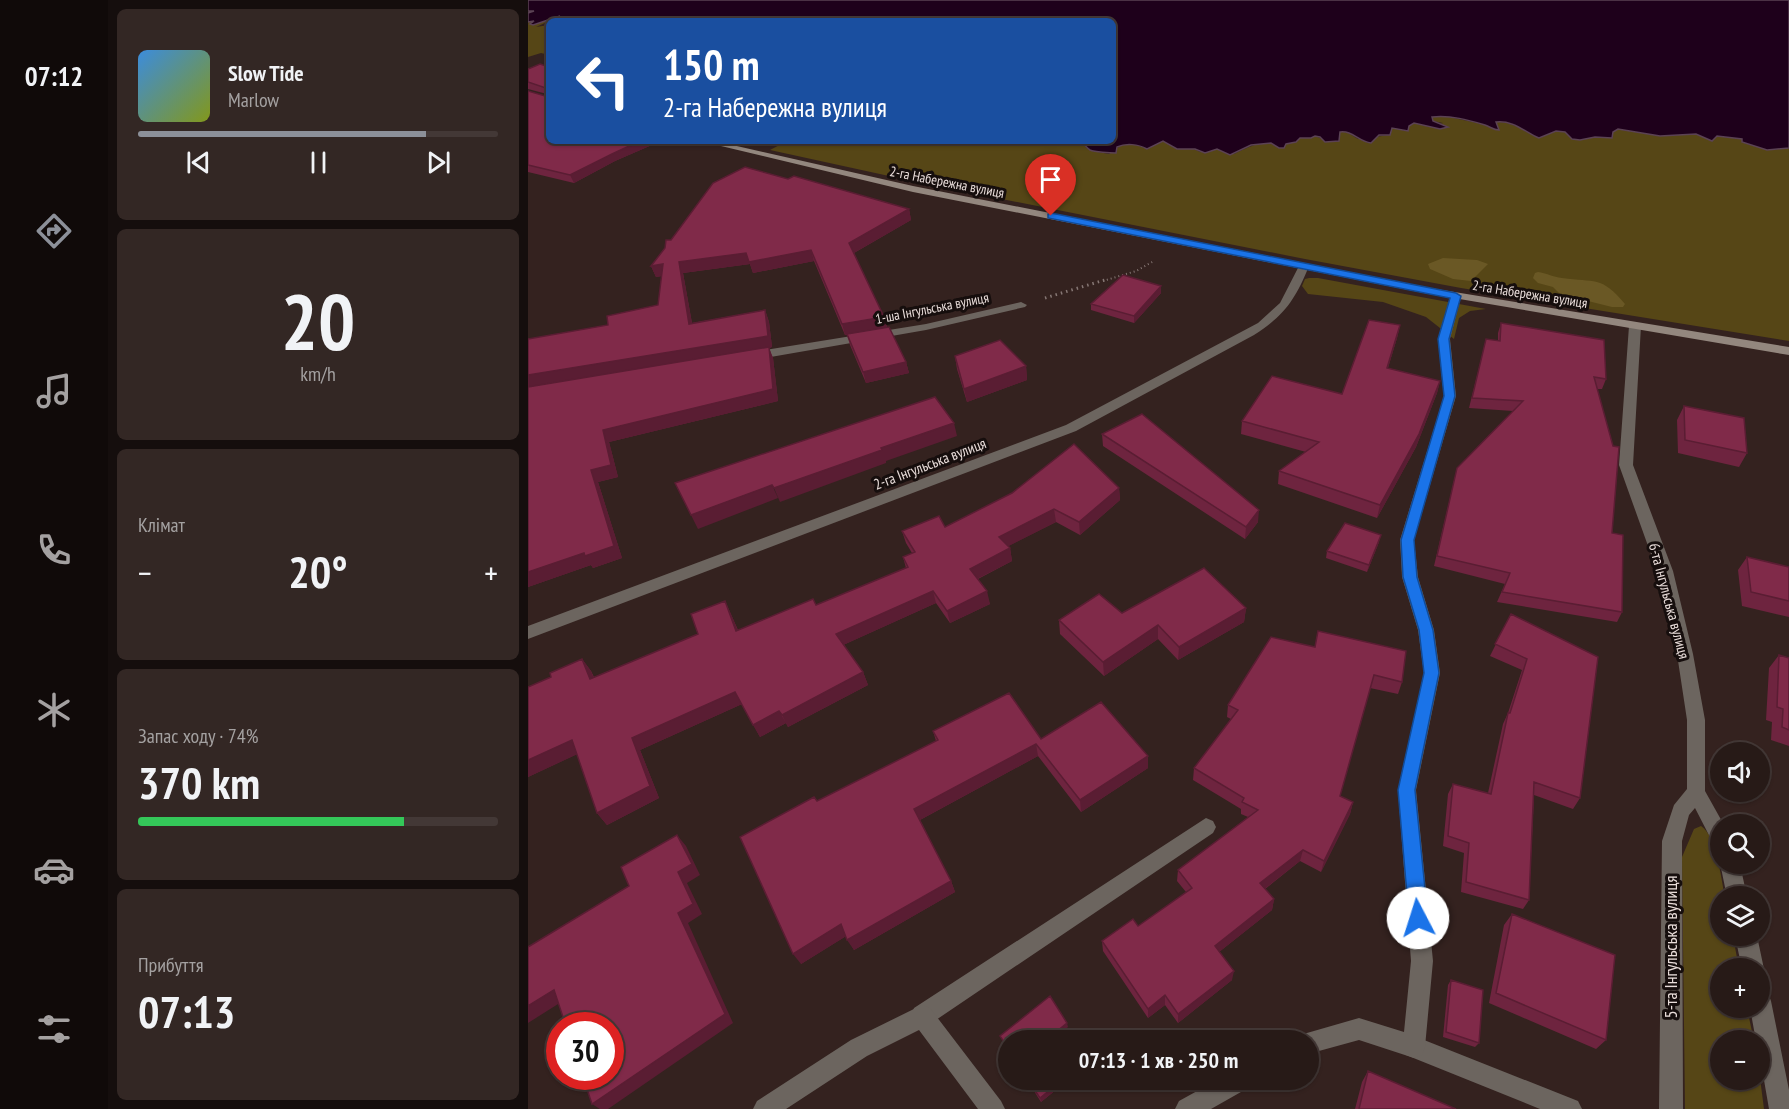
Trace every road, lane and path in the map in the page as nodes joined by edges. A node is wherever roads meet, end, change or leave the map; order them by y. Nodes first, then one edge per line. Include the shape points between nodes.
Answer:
1 (717, 144) edge
2 (1190, 243) junction
3 (1304, 266) junction
4 (1456, 296) junction
5 (1021, 305) joint
6 (1635, 326) junction
7 (1789, 351) edge
8 (742, 357) edge
9 (528, 633) edge
10 (1696, 792) junction
11 (1710, 818) edge
12 (1206, 827) dead end
13 (922, 1016) junction
14 (1763, 1018) edge
15 (1319, 1040) edge
16 (1414, 1047) junction
17 (1221, 1090) edge
18 (765, 1109) edge
19 (993, 1109) edge
20 (1186, 1109) edge
21 (1570, 1109) edge
22 (1671, 1109) edge
23 (1781, 1109) edge

1 - 2 main road, 2-га Набережна вулиця via 913,189
2 - 3 main road, 2-га Набережна вулиця
2 - 5 path via 1136,271
3 - 4 main road, 2-га Набережна вулиця
3 - 9 street, 2-га Інгульська вулиця via 1288,303 1277,316 1071,428
4 - 6 main road, 2-га Набережна вулиця
4 - 16 street via 1444,339 1450,396 1407,540 1410,577 1426,630 1432,673 1407,790 1422,961
5 - 8 street, 1-ша Інгульська вулиця via 926,327
6 - 7 main road, 2-га Набережна вулиця
6 - 10 street, 6-та Інгульська вулиця via 1626,465 1665,571 1685,654 1696,720
10 - 11 street, 6-та Інгульська вулиця
10 - 22 street, 5-та Інгульська вулиця via 1681,811 1672,841
12 - 13 street
13 - 18 street via 859,1048
13 - 19 street
14 - 23 street
15 - 16 street via 1359,1029
16 - 21 street
17 - 20 street

